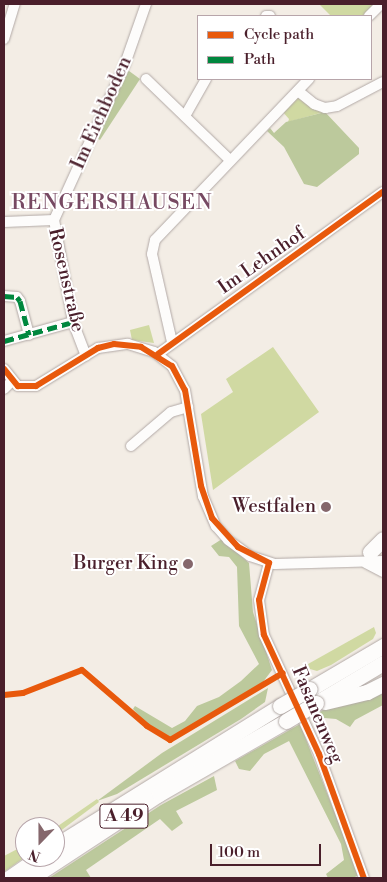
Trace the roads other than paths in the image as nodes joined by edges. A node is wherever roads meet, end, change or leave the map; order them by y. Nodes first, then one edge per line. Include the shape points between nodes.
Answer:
1 (15, 4) edge
2 (146, 4) edge
3 (4, 39) edge
4 (146, 79) dead end
5 (205, 80) edge
6 (308, 80) edge
7 (383, 82) edge
8 (298, 91) junction
9 (185, 116) junction
10 (230, 160) junction
11 (383, 192) edge
12 (54, 220) junction
13 (4, 222) edge
14 (4, 296) edge
15 (73, 322) junction
16 (30, 335) junction
17 (4, 341) edge
18 (172, 342) junction
19 (158, 354) junction
20 (86, 356) junction
21 (4, 369) edge
22 (12, 382) junction
23 (4, 389) edge
24 (188, 407) junction
25 (131, 446) dead end
26 (383, 539) edge
27 (372, 555) edge
28 (383, 561) edge
29 (269, 563) junction
30 (383, 572) edge
31 (383, 646) edge
32 (383, 663) edge
33 (383, 684) edge
34 (313, 696) junction
35 (65, 840) edge
36 (25, 867) edge
37 (362, 877) edge
38 (9, 878) edge
39 (31, 878) edge

1 - 3 street
2 - 12 street, Im Eichboden via 126,64
4 - 9 street
5 - 9 street
6 - 8 street
7 - 8 street via 337,106 325,108
8 - 10 street
9 - 10 street
10 - 18 street via 156,240 152,254
11 - 18 street, Im Lehnhof
12 - 13 street, Rosenstraße
12 - 15 street, Rosenstraße
14 - 16 street via 17,296
15 - 16 street
15 - 20 street, Rosenstraße
16 - 17 street
18 - 19 street, Im Lehnhof
19 - 20 street via 128,344 98,348
19 - 24 street via 172,366
20 - 22 street via 36,386 18,386
21 - 22 street
22 - 23 street
24 - 25 street via 171,412
24 - 29 street via 201,486 216,526 244,552
26 - 27 highway
27 - 28 street
27 - 29 street via 296,565
27 - 30 street
29 - 37 street, Fasanenweg via 259,600 264,635 320,754
31 - 34 highway, A 49
32 - 34 highway, A 49
33 - 34 highway via 353,696
34 - 35 highway, A 49, bridge via 280,706
34 - 39 highway, A 49, bridge via 286,721 159,794
36 - 38 highway

